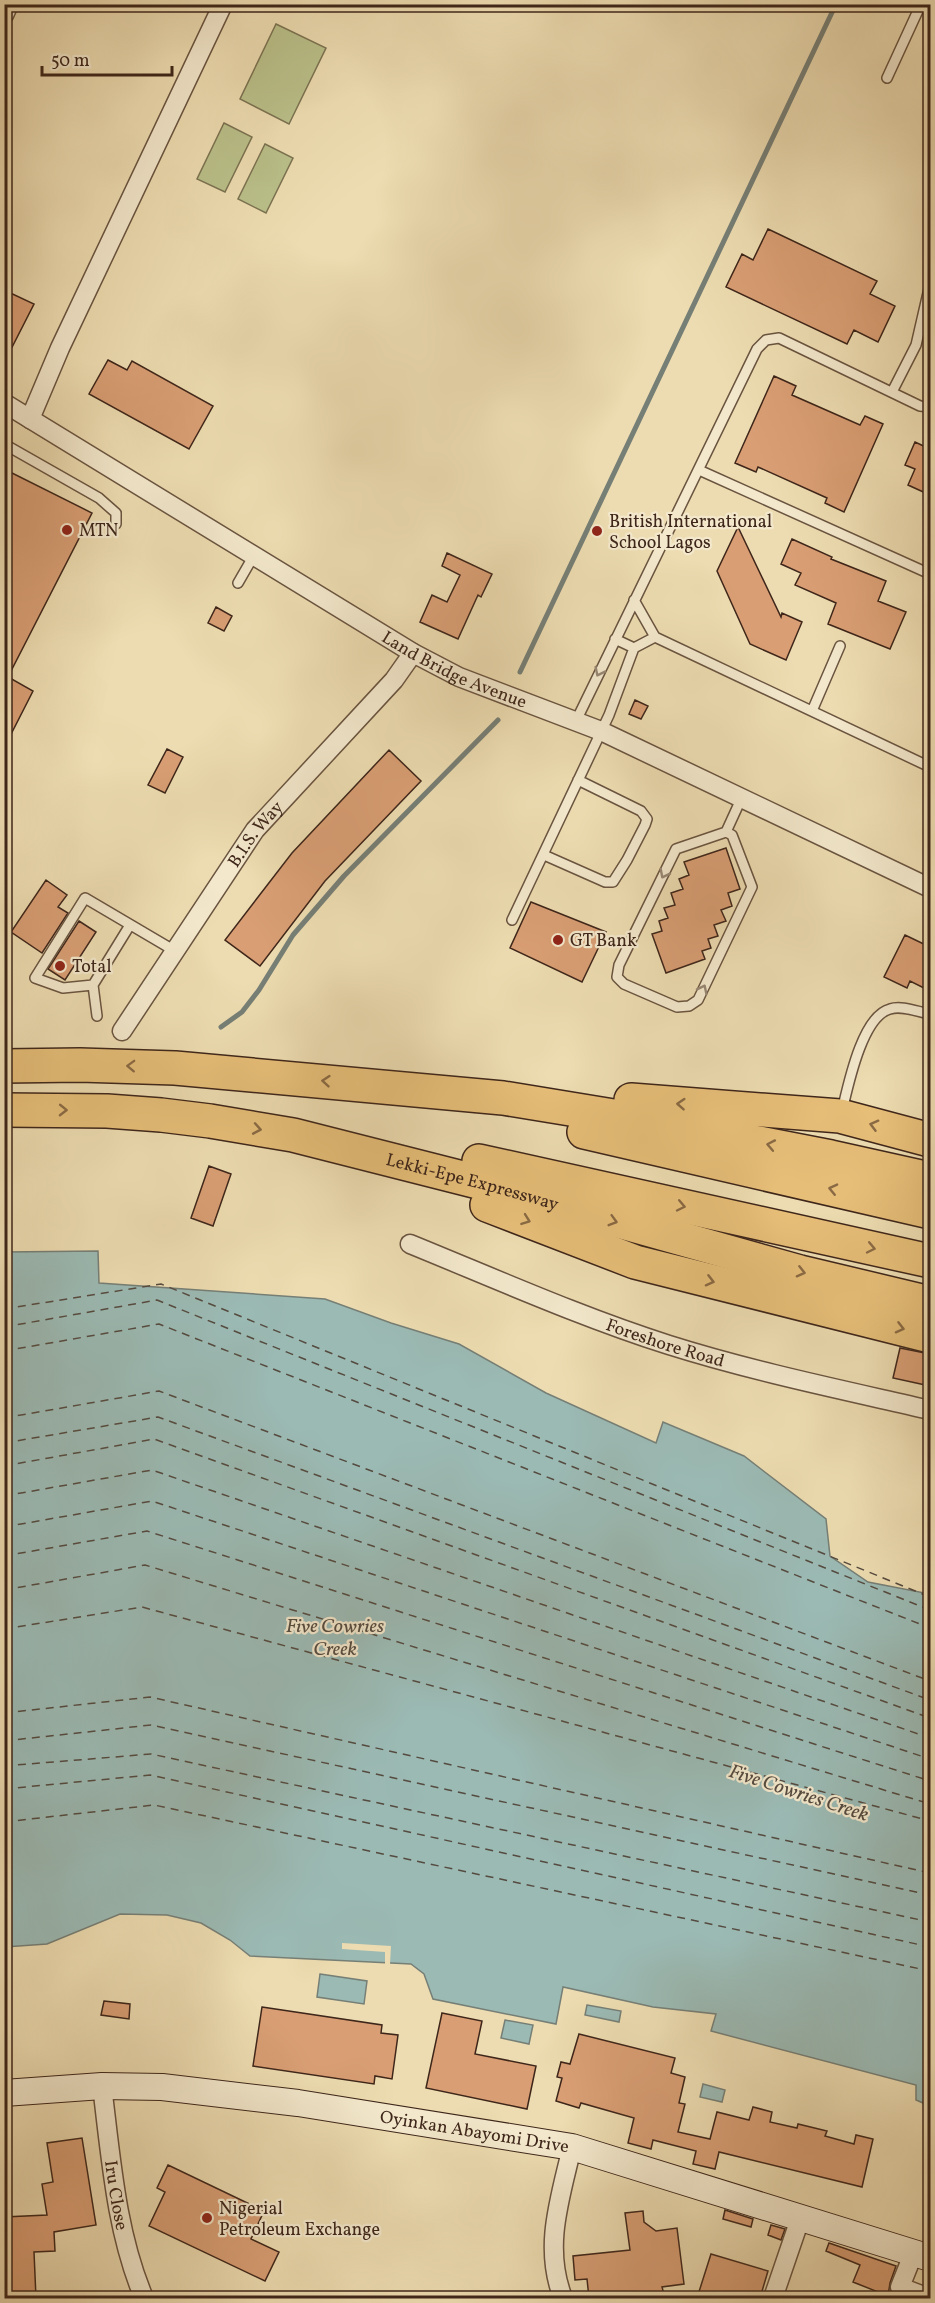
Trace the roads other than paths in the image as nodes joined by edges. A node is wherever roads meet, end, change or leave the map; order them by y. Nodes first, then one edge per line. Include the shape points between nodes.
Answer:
1 (9, 4) edge
2 (223, 4) edge
3 (921, 4) edge
4 (4, 15) edge
5 (887, 78) dead end
6 (930, 284) edge
7 (892, 392) junction
8 (4, 403) edge
9 (930, 407) edge
10 (30, 419) junction
11 (4, 444) edge
12 (699, 470) junction
13 (116, 524) dead end
14 (254, 557) junction
15 (930, 574) edge
16 (238, 583) dead end
17 (634, 600) junction
18 (655, 637) junction
19 (615, 639) junction
20 (840, 646) dead end
21 (634, 648) junction
22 (413, 653) junction
23 (812, 711) junction
24 (576, 721) junction
25 (601, 731) junction
26 (930, 767) edge
27 (578, 780) junction
28 (742, 797) junction
29 (726, 832) junction
30 (544, 855) junction
31 (930, 888) edge
32 (512, 920) dead end
33 (130, 925) junction
34 (175, 951) junction
35 (93, 985) junction
36 (930, 1014) edge
37 (98, 1016) dead end
38 (122, 1031) dead end
39 (4, 1066) edge
40 (384, 1086) junction
41 (4, 1110) edge
42 (840, 1116) junction
43 (293, 1135) junction
44 (930, 1140) edge
45 (636, 1144) junction
46 (930, 1179) edge
47 (630, 1194) junction
48 (930, 1212) edge
49 (410, 1244) dead end
50 (930, 1261) edge
51 (930, 1303) edge
52 (930, 1336) edge
53 (930, 1410) edge
54 (102, 2086) junction
55 (4, 2093) edge
56 (572, 2147) junction
57 (800, 2218) junction
58 (922, 2255) edge
59 (144, 2298) edge
60 (563, 2298) edge
61 (773, 2298) edge
62 (929, 2298) edge

1 - 4 street
2 - 10 street
3 - 5 lane
6 - 7 lane via 916,345
7 - 9 lane
7 - 12 lane via 779,338 766,340 757,349
8 - 10 street, Land Bridge Avenue
10 - 14 street, Land Bridge Avenue
11 - 13 lane via 99,498 116,513
12 - 15 lane
12 - 17 lane
14 - 16 lane
14 - 22 street, Land Bridge Avenue
17 - 18 lane
17 - 19 lane
18 - 21 lane
18 - 23 lane
19 - 21 lane
19 -> 24 lane
20 - 23 lane
21 - 25 lane
22 - 24 street, Land Bridge Avenue via 459,677
22 - 34 street, B.I.S. Way via 394,680 255,830
23 - 26 lane
24 - 25 street, Land Bridge Avenue
25 - 27 lane
25 - 28 street, Land Bridge Avenue
27 - 30 lane
27 - 30 lane via 641,811 647,819 645,825 613,882
28 - 29 lane
28 - 31 street, Land Bridge Avenue
29 -> 29 lane via 676,849 619,965 617,977 624,984 677,1006 689,1006 698,1000 752,887 732,835
30 - 32 lane
33 - 34 lane
33 - 35 lane
33 - 35 lane via 85,898 35,978 63,988
34 - 38 street, B.I.S. Way
35 - 37 lane
36 - 42 lane via 898,1007 879,1014 861,1044
40 -> 39 highway via 175,1068
42 -> 40 highway via 422,1085
40 - 45 highway
46 -> 40 highway via 656,1123 503,1098
41 -> 43 highway, Lekki-Epe Expressway via 161,1115
44 -> 42 highway
43 - 47 highway via 460,1157
43 -> 51 highway, Lekki-Epe Expressway via 486,1184 800,1272
43 -> 52 highway via 636,1263
45 - 47 highway via 649,1160 651,1174 643,1186
48 -> 45 highway
47 -> 50 highway
49 - 53 street, Foreshore Road via 669,1345
54 - 55 street, Oyinkan Abayomi Drive
54 - 56 street, Oyinkan Abayomi Drive via 162,2087 298,2103
54 - 59 street, Iru Close via 127,2254
56 - 57 street, Oyinkan Abayomi Drive
56 - 60 street via 552,2236
57 - 58 street, Oyinkan Abayomi Drive
57 - 61 street
58 - 62 street via 900,2287

